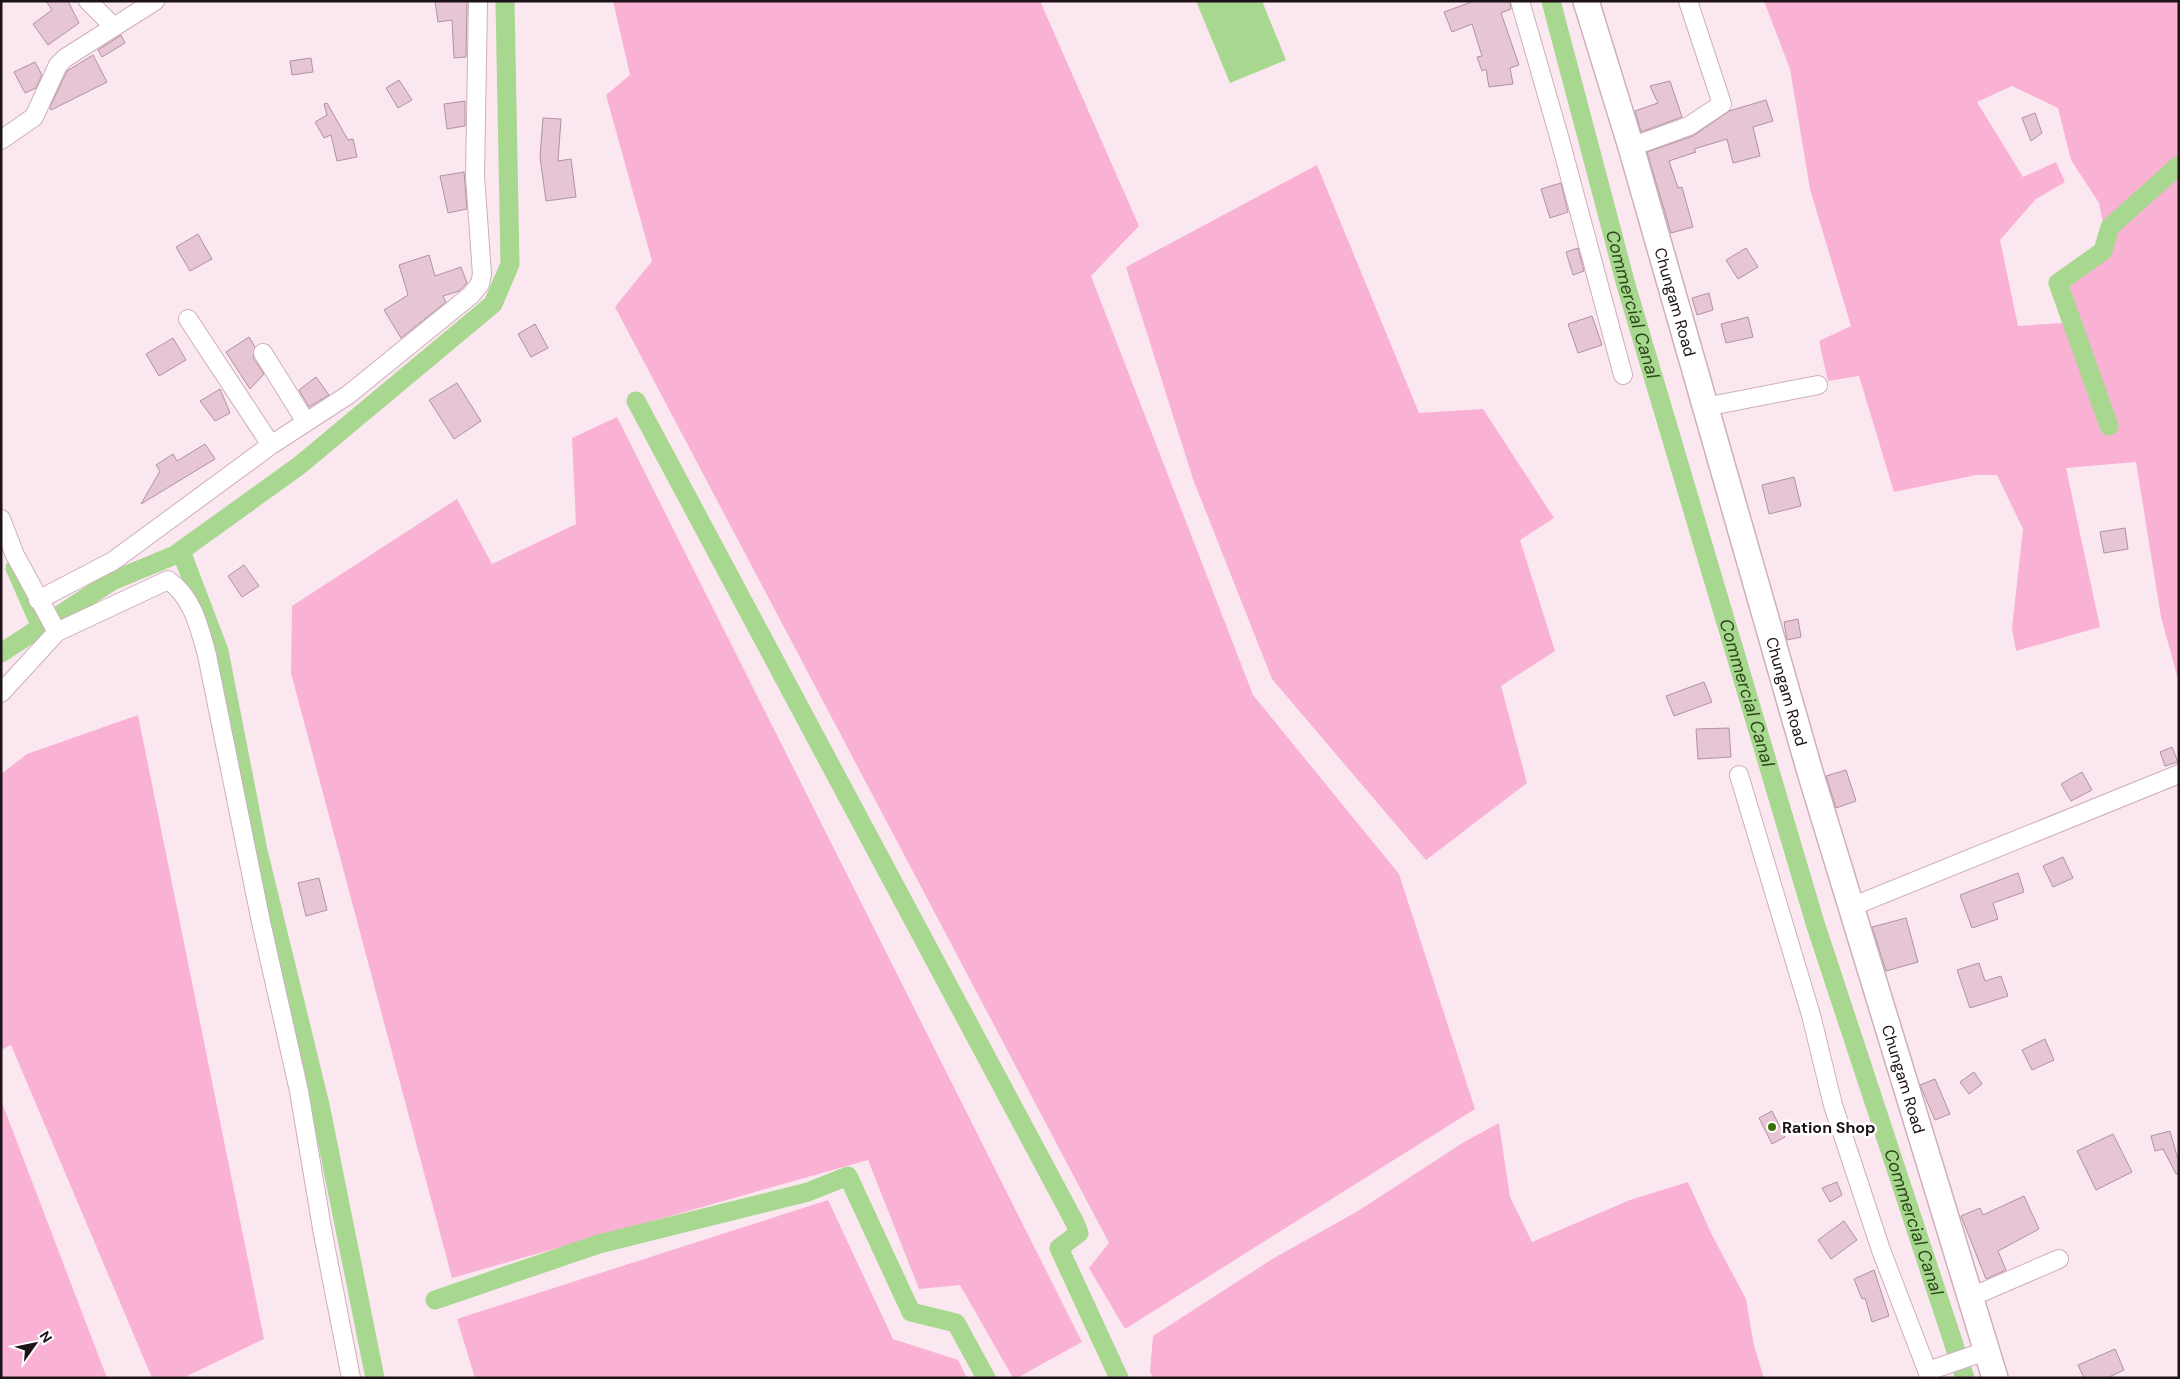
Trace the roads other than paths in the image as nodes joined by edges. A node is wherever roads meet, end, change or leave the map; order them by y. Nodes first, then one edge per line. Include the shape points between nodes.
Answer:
1 (88, 1) edge
2 (154, 1) edge
3 (478, 1) edge
4 (1520, 1) edge
5 (1586, 1) edge
6 (1688, 1) edge
7 (114, 27) junction
8 (1, 140) edge
9 (1631, 147) junction
10 (188, 318) dead end
11 (263, 353) dead end
12 (1623, 375) dead end
13 (1818, 385) dead end
14 (1705, 407) junction
15 (306, 422) junction
16 (271, 446) junction
17 (1, 519) edge
18 (41, 605) junction
19 (56, 629) junction
20 (1, 693) edge
21 (2179, 774) edge
22 (1739, 775) dead end
23 (1851, 907) junction
24 (2059, 1259) dead end
25 (1971, 1297) junction
26 (1980, 1353) junction
27 (1931, 1373) edge
28 (351, 1378) edge
29 (1995, 1378) edge

1 - 7 street
2 - 7 street
3 - 15 street via 475,176 480,284 471,295 348,395
4 - 12 street
5 - 9 main road, Chungam Road
6 - 9 street via 1722,104 1689,126
7 - 8 street via 64,58 34,116
9 - 14 main road, Chungam Road
10 - 16 street
11 - 15 street
13 - 14 street
14 - 23 main road, Chungam Road
15 - 16 street
16 - 18 street via 113,561
17 - 18 street
18 - 19 street
19 - 20 street
19 - 28 street via 168,580 181,590 196,616 300,1091
21 - 23 street
22 - 27 street via 1811,1015 1833,1105 1881,1250
23 - 25 main road, Chungam Road
24 - 25 street
25 - 26 main road, Chungam Road
26 - 27 street
26 - 29 main road, Chungam Road

